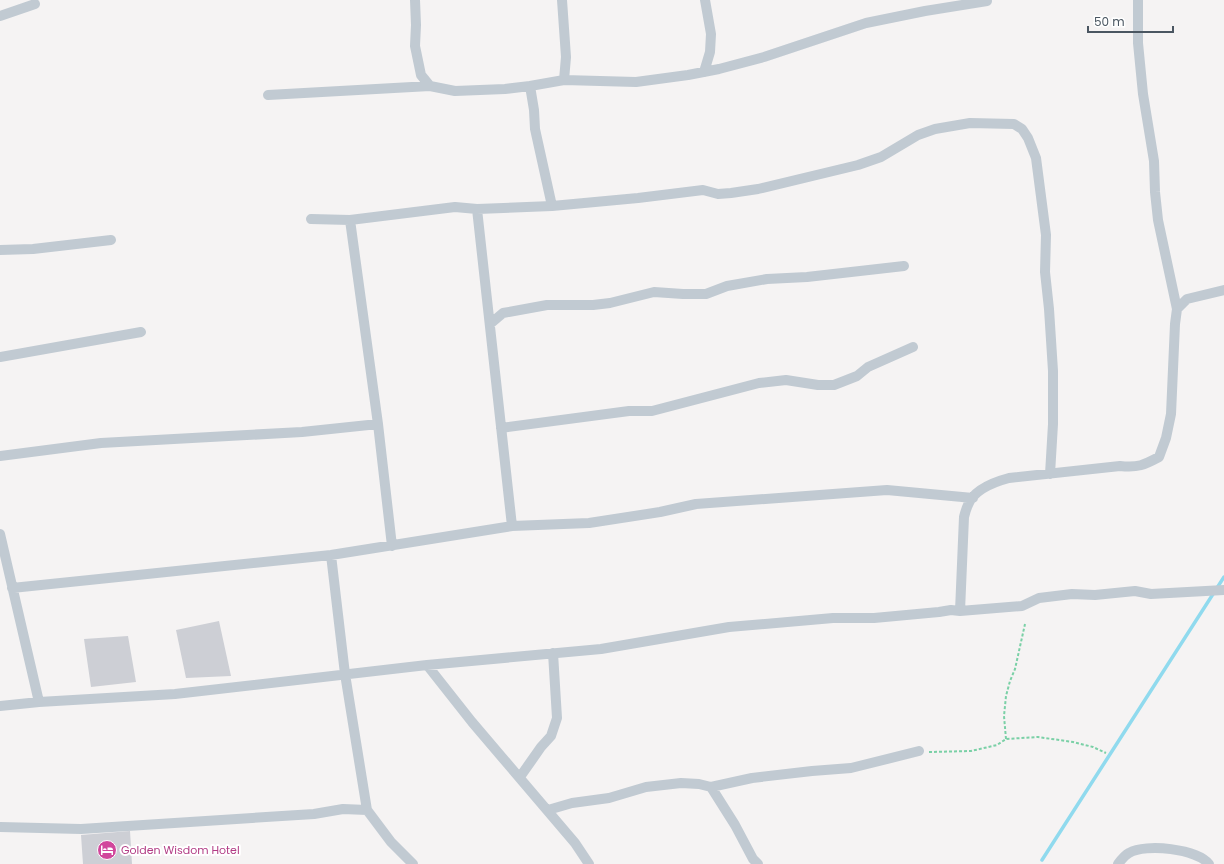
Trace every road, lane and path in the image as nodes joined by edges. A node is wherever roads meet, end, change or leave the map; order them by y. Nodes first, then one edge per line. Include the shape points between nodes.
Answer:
1 (415, 0) edge
2 (562, 0) edge
3 (705, 0) edge
4 (1138, 0) edge
5 (988, 1) dead end
6 (35, 4) dead end
7 (0, 16) edge
8 (704, 72) junction
9 (564, 80) junction
10 (430, 86) junction
11 (530, 86) junction
12 (268, 95) dead end
13 (552, 206) junction
14 (477, 209) junction
15 (311, 219) dead end
16 (350, 220) junction
17 (111, 240) dead end
18 (0, 250) edge
19 (904, 266) dead end
20 (1224, 290) edge
21 (1177, 309) junction
22 (490, 324) junction
23 (141, 332) dead end
24 (913, 347) dead end
25 (0, 357) edge
26 (378, 424) junction
27 (501, 428) junction
28 (0, 456) edge
29 (1050, 474) junction
30 (973, 498) junction
31 (512, 526) junction
32 (0, 534) edge
33 (392, 546) junction
34 (331, 555) junction
35 (12, 588) junction
36 (1224, 590) edge
37 (960, 611) junction
38 (1025, 624) dead end
39 (554, 653) junction
40 (427, 665) junction
41 (345, 674) junction
42 (39, 702) junction
43 (0, 706) edge
44 (1006, 739) junction
45 (917, 752) joint
46 (1106, 753) dead end
47 (520, 777) junction
48 (711, 787) junction
49 (367, 810) junction
50 (548, 810) junction
51 (0, 827) edge
52 (587, 863) edge
53 (413, 864) edge
54 (758, 864) edge
55 (1118, 864) edge
56 (1209, 864) edge

1 - 10 street via 415,46 421,75
2 - 9 street via 566,57
3 - 8 street via 711,34 710,52
4 - 21 street via 1138,43 1154,161 1158,220
5 - 8 street via 866,23 764,57
6 - 7 street
8 - 9 street via 636,82
9 - 11 street
10 - 11 street via 455,90
10 - 12 street
11 - 13 street via 535,129
13 - 14 street
13 - 29 street via 703,190 718,194 758,189 858,165 881,157 918,135 935,129 970,123 1014,124 1022,130 1036,158 1046,235 1045,272 1053,371
14 - 16 street via 455,207
14 - 22 street
15 - 16 street
16 - 26 street
17 - 18 street
19 - 22 street via 767,279 727,286 706,294 654,292 610,303 547,305 503,313
20 - 21 street via 1187,298
21 - 29 street via 1171,414 1159,457 1134,467 1120,466
22 - 27 street
23 - 25 street
24 - 27 street via 834,385 786,380 759,383 652,411 629,411
26 - 28 street via 302,432 101,443
26 - 33 street
27 - 31 street
29 - 30 street via 993,482
30 - 31 street via 887,490 696,504 589,523
30 - 37 street via 964,517
31 - 33 street
32 - 35 street
33 - 34 street
34 - 35 street
34 - 41 street
35 - 42 street
36 - 37 street via 1150,594 1135,591 1095,595 1072,594 1039,598 1022,606
37 - 39 street via 729,627 601,649
38 - 44 path via 1006,696
39 - 40 street
39 - 47 street via 557,718 551,736
40 - 41 street
40 - 47 street
41 - 42 street via 175,694
41 - 49 street
42 - 43 street
44 - 45 path via 997,745 970,752
44 - 46 path via 1038,737 1073,742
45 - 48 street via 851,768 752,778
47 - 50 street
48 - 50 street via 681,783 646,787 609,798 572,803
48 - 54 street
49 - 51 street via 343,809 314,814 81,829
49 - 53 street via 391,842
50 - 52 street via 575,843
55 - 56 street via 1130,852 1145,849 1175,849 1190,853

